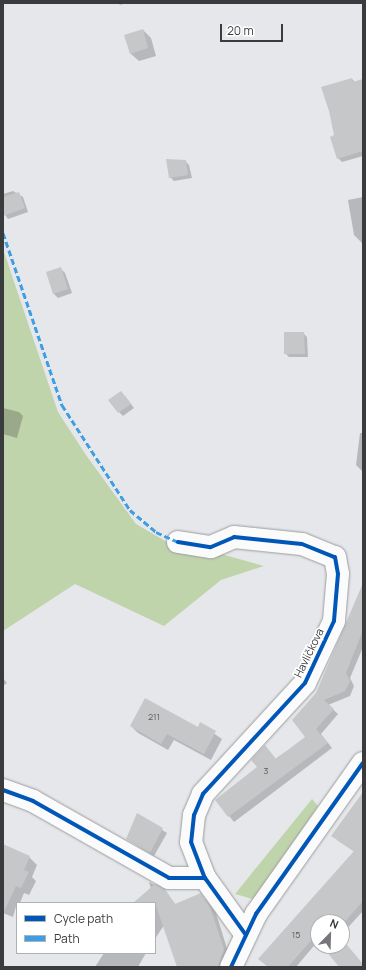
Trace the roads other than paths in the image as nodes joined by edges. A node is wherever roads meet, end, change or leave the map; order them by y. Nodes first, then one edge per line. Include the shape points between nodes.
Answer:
1 (178, 542) dead end
2 (363, 763) edge
3 (3, 775) edge
4 (10, 793) edge
5 (205, 878) junction
6 (246, 935) junction
7 (237, 965) edge

1 - 5 street, Havlíčkova via 211,547 234,537 302,544 335,556 338,574 334,621 305,683 203,794 194,815 191,842
2 - 6 street via 256,914
3 - 4 street via 12,783
4 - 5 street via 33,801 169,878
5 - 6 street, Havlíčkova
6 - 7 street

